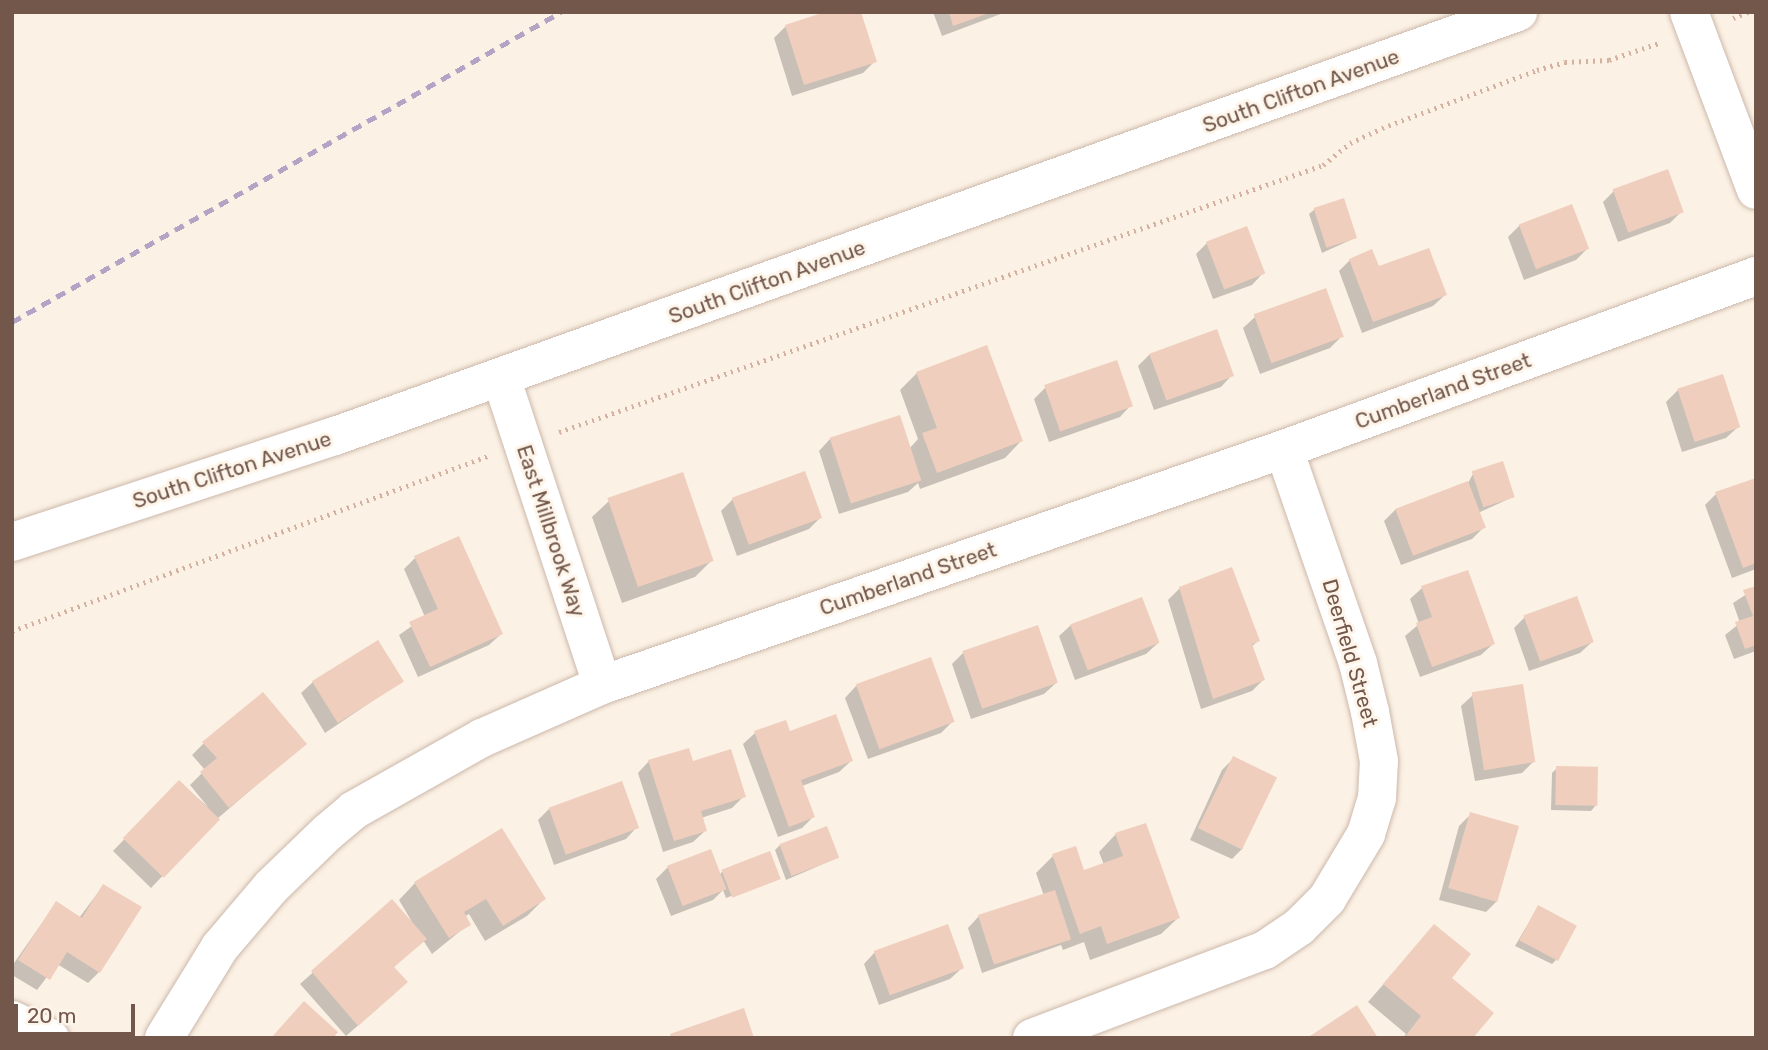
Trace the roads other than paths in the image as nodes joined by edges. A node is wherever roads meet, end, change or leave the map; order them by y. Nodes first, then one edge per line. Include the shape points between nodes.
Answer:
1 (1518, 12) edge
2 (1692, 22) edge
3 (1756, 190) edge
4 (1756, 276) edge
5 (501, 377) junction
6 (1284, 449) junction
7 (12, 542) edge
8 (602, 685) junction
9 (12, 1020) edge
10 (50, 1038) edge
11 (164, 1038) edge
12 (1032, 1038) edge

1 - 5 street, South Clifton Avenue
2 - 3 street
4 - 6 street, Cumberland Street
5 - 7 street, South Clifton Avenue
5 - 8 street, East Millbrook Way
6 - 8 street, Cumberland Street
6 - 12 street, Deerfield Street via 1358,663 1370,712 1379,761 1377,798 1366,834 1327,900 1265,950
8 - 11 street, Cumberland Street via 482,738 354,810 271,887 220,947
9 - 10 street

